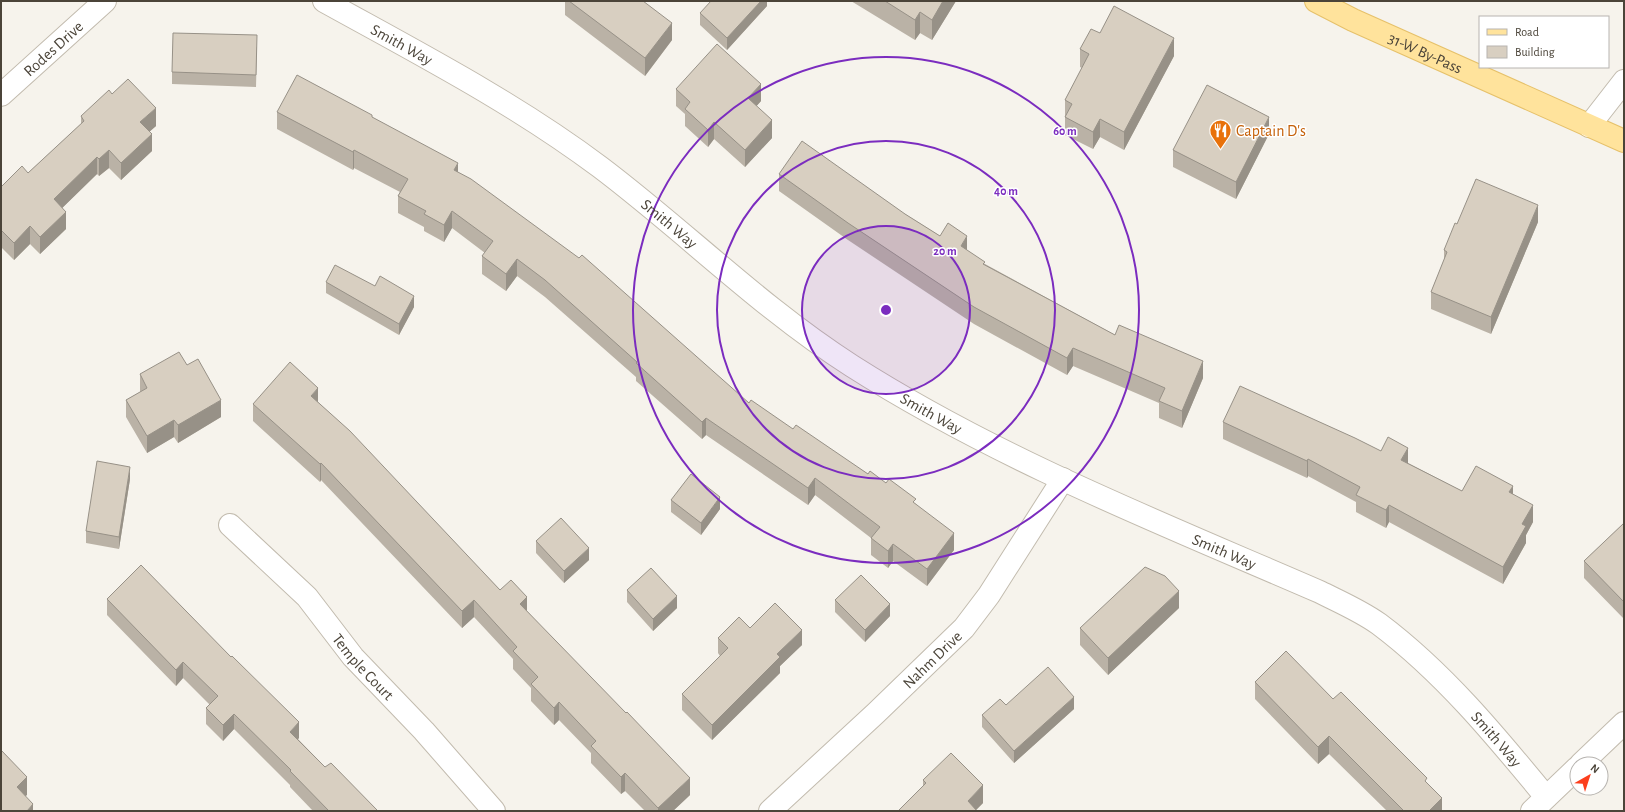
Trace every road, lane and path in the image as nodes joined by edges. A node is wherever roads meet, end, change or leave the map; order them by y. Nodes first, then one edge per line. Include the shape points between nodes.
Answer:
1 (105, 1) edge
2 (324, 1) edge
3 (1316, 1) edge
4 (1624, 81) edge
5 (1, 95) edge
6 (1589, 126) junction
7 (1624, 141) edge
8 (1062, 479) junction
9 (230, 525) dead end
10 (1624, 723) edge
11 (1589, 756) edge
12 (1569, 776) edge
13 (1539, 804) edge
14 (494, 811) edge
15 (770, 811) edge

1 - 5 street, Rodes Drive
2 - 8 street, Smith Way via 496,96 568,143 637,196 776,313 849,364 937,415
3 - 6 main road, 31-W By-Pass
4 - 6 street
6 - 7 main road, 31-W By-Pass
8 - 13 street, Smith Way via 1320,592 1378,624 1428,665 1500,741
8 - 15 street, Nahm Drive via 989,595 964,628
9 - 14 street, Temple Court via 307,597 353,657 466,777
10 - 11 street
12 - 13 street

